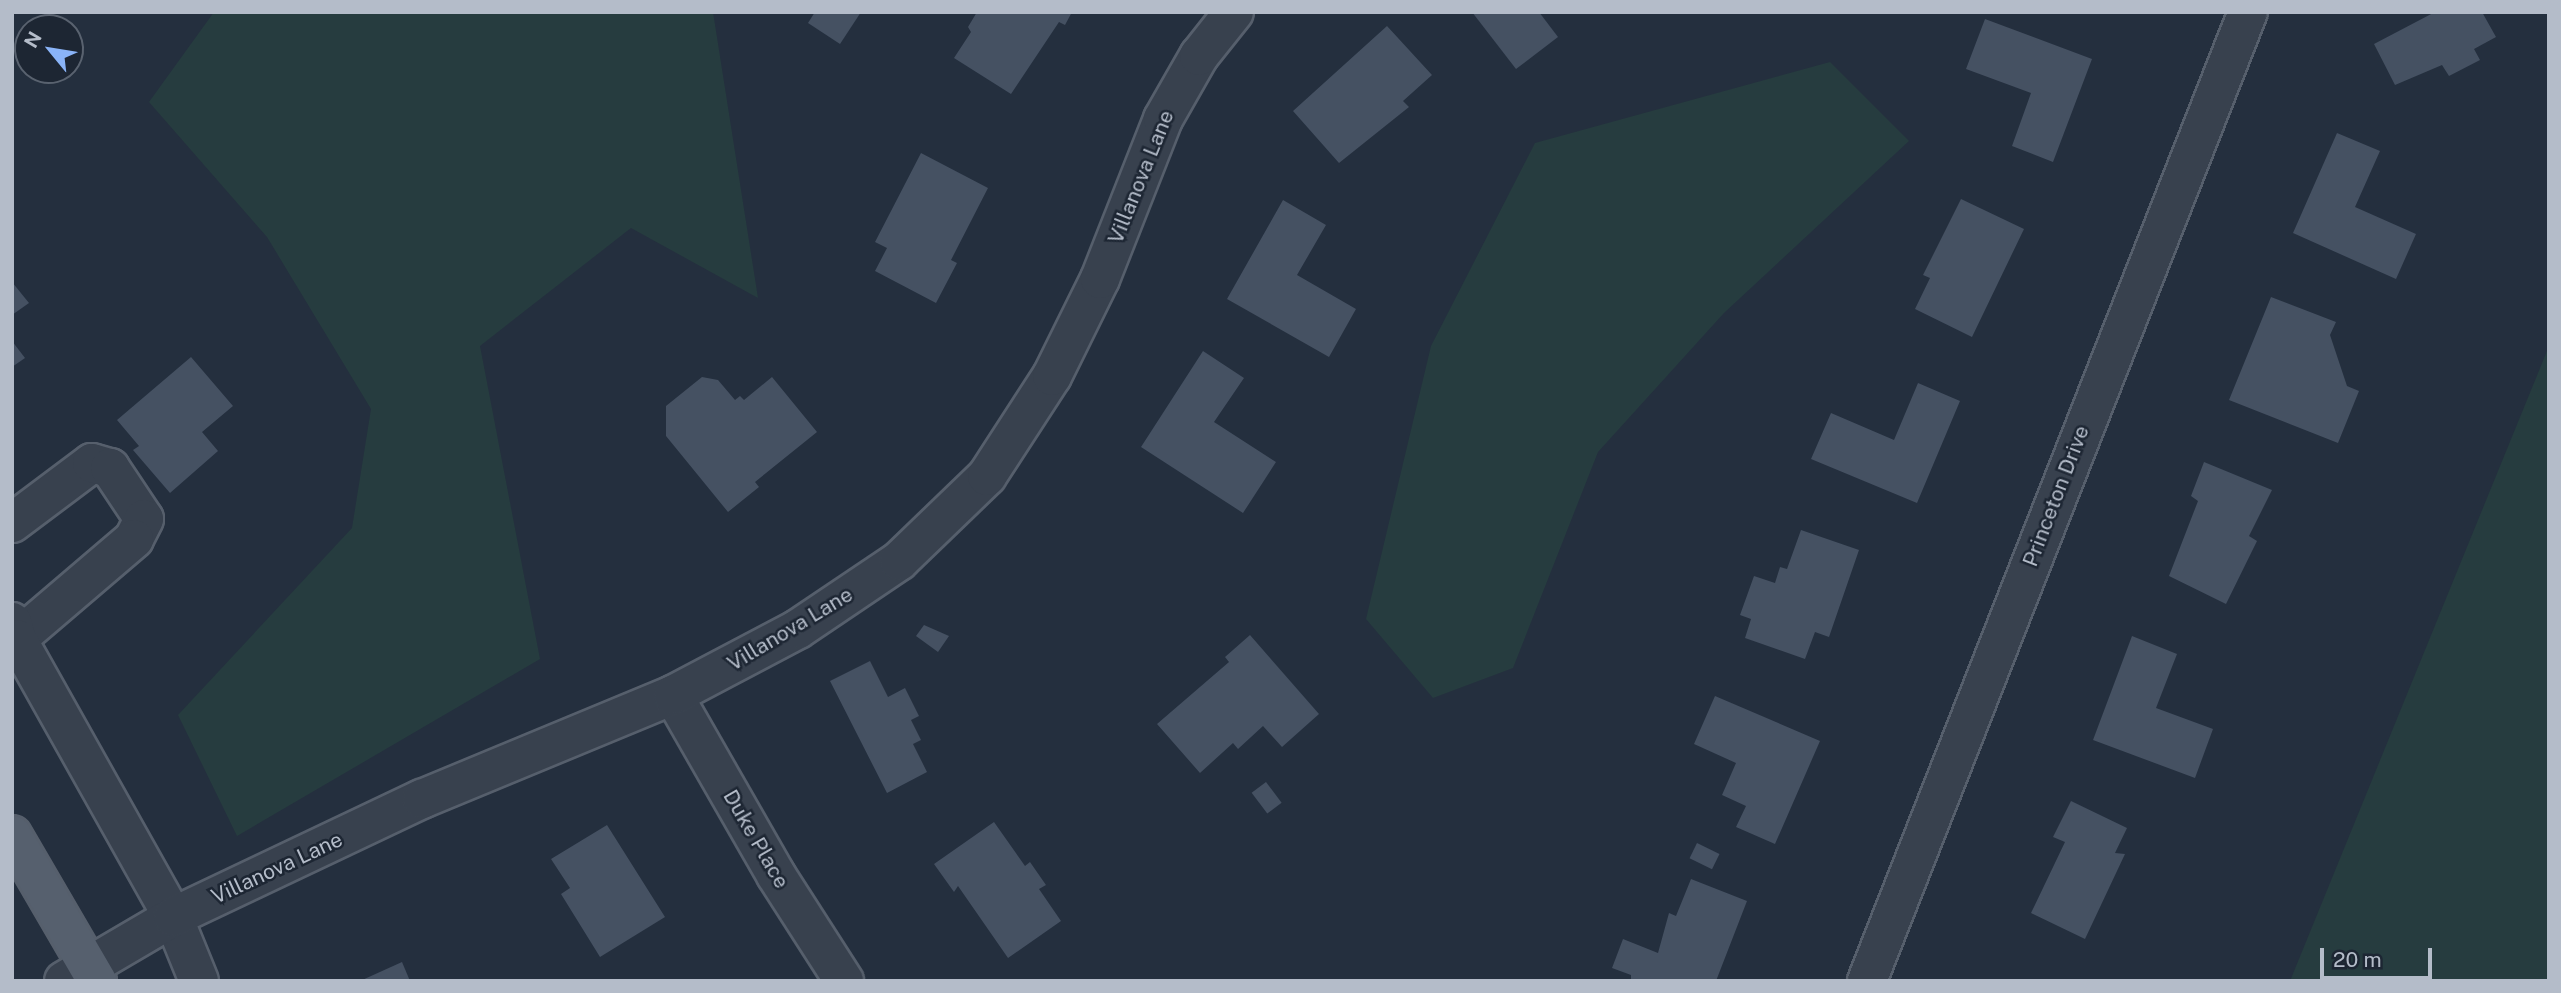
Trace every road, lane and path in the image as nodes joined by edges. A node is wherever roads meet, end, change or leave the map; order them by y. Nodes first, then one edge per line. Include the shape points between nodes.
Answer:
1 (1234, 12) edge
2 (2248, 12) edge
3 (12, 523) edge
4 (15, 630) edge
5 (673, 695) junction
6 (12, 835) edge
7 (173, 917) junction
8 (83, 976) edge
9 (199, 981) edge
10 (844, 981) edge
11 (1867, 981) edge

1 - 5 street, Villanova Lane via 1199,56 1163,119 1100,279 1052,376 987,475 899,561 798,629
2 - 11 street, Princeton Drive
3 - 4 street via 92,463 110,468 144,519 134,539
4 - 7 street
5 - 7 street, Villanova Lane via 422,799
5 - 10 street, Duke Place via 776,875
6 - 8 main road
7 - 8 street, Villanova Lane
7 - 9 street

